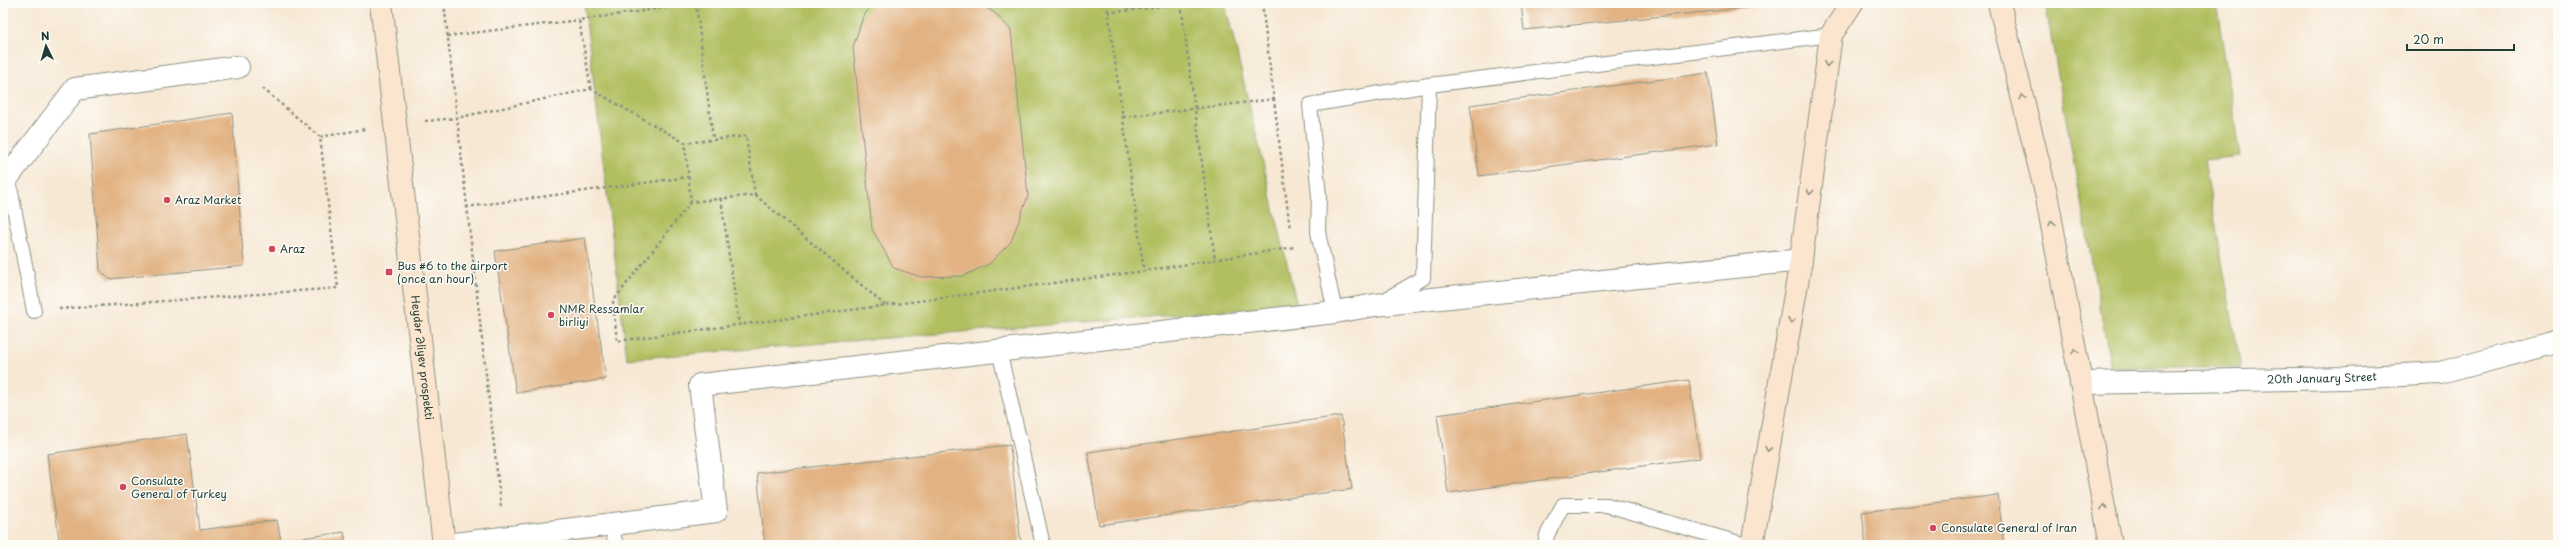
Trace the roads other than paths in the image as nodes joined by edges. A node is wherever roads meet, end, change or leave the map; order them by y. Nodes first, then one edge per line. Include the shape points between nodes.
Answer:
1 (380, 3) edge
2 (1852, 3) edge
3 (1999, 3) edge
4 (1831, 35) junction
5 (238, 67) road end
6 (1429, 85) junction
7 (6, 177) edge
8 (1801, 260) junction
9 (1375, 305) junction
10 (34, 311) road end
11 (1335, 312) junction
12 (2558, 340) edge
13 (999, 350) junction
14 (2081, 383) junction
15 (614, 535) edge
16 (445, 545) edge
17 (1044, 545) edge
18 (1545, 545) edge
19 (1746, 545) edge
20 (1752, 545) edge
21 (2111, 545) edge

1 - 16 main road, Heydər Əliyev prospekti
2 - 4 main road
14 -> 3 main road via 2046,193
4 - 6 lane
4 -> 8 main road
5 - 7 street via 75,88
6 - 9 lane via 1423,278
6 - 11 lane via 1310,105 1319,196 1318,232
7 - 10 lane
8 - 9 street
8 -> 20 main road
9 - 11 street
11 - 13 street
12 - 14 street, 20th January Street via 2440,373 2346,378
13 - 15 street via 700,385 716,511
13 - 17 lane
21 -> 14 main road
15 - 16 street via 504,538
18 - 19 lane via 1547,534 1563,505 1607,506

